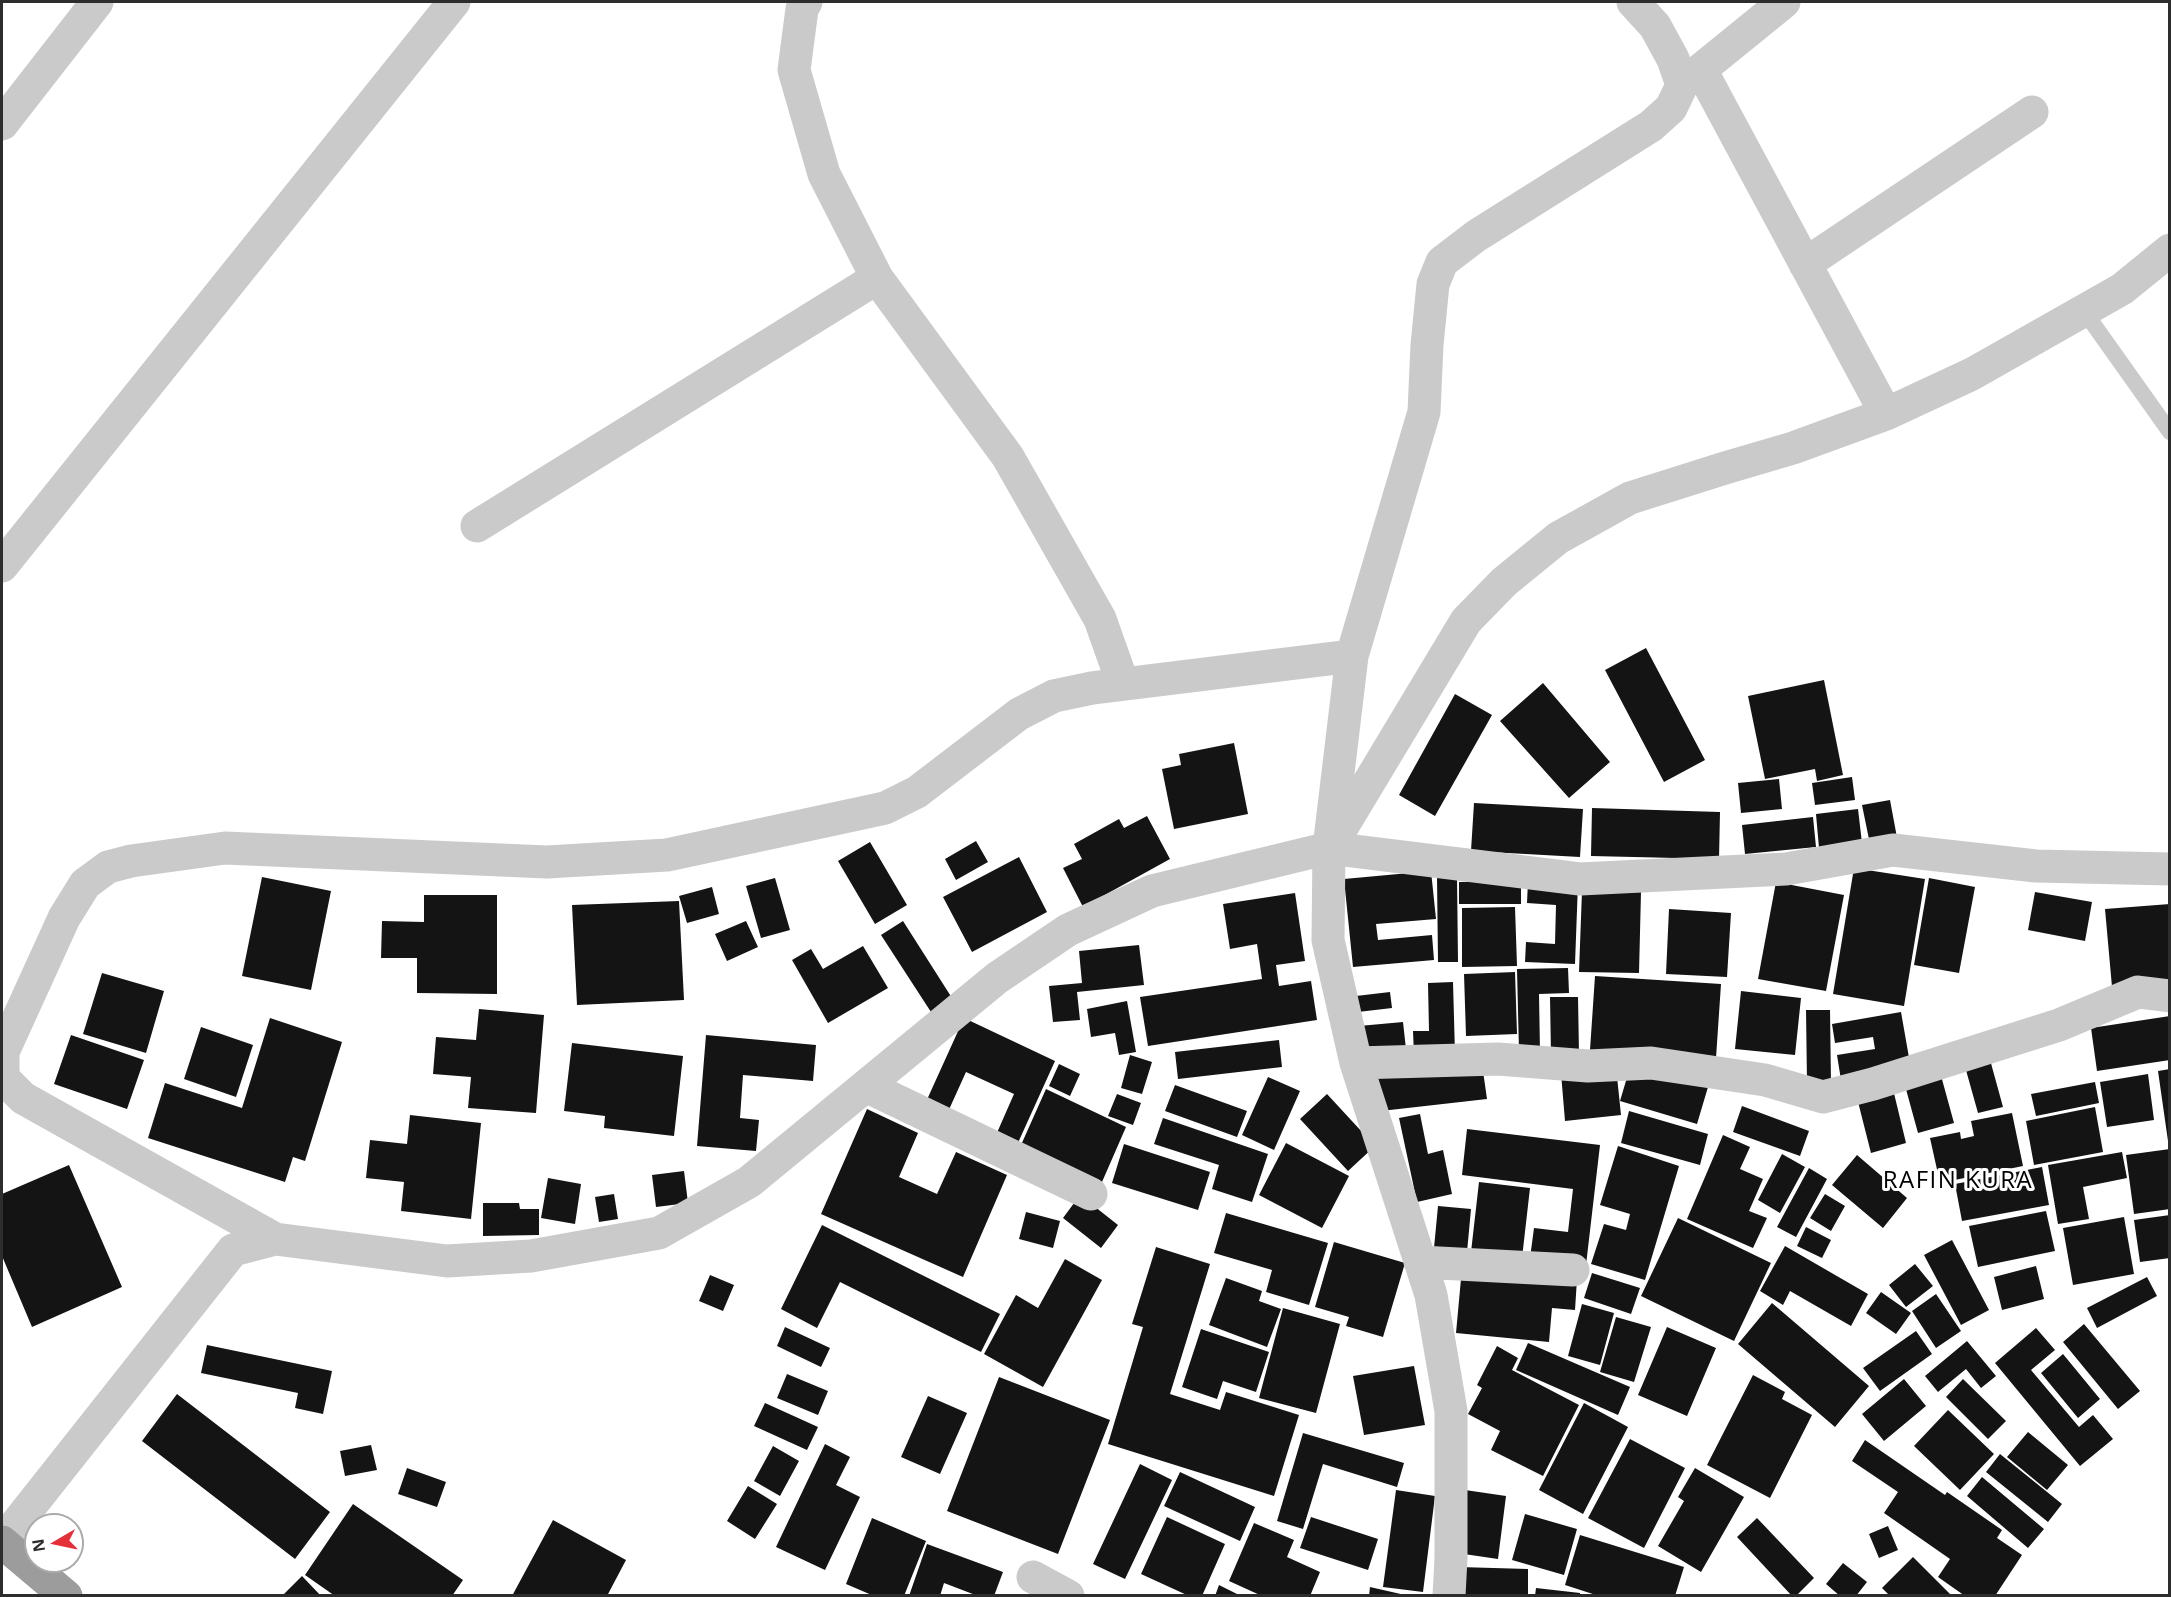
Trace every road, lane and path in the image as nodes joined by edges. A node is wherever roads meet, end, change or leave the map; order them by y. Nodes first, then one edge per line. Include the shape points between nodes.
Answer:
1 (97, 2) edge
2 (453, 2) edge
3 (806, 2) edge
4 (1633, 2) edge
5 (1784, 2) edge
6 (1691, 78) junction
7 (2032, 112) dead end
8 (2, 124) edge
9 (2169, 250) edge
10 (1805, 264) junction
11 (877, 278) junction
12 (2084, 311) junction
13 (1886, 414) junction
14 (2169, 432) edge
15 (477, 526) dead end
16 (2, 566) edge
17 (1352, 656) junction
18 (1123, 684) junction
19 (1329, 848) junction
20 (2169, 869) edge
21 (2169, 996) edge
22 (1356, 1063) junction
23 (866, 1086) junction
24 (1091, 1194) dead end
25 (275, 1239) junction
26 (1420, 1262) junction
27 (1573, 1270) dead end
28 (2, 1542) edge
29 (1033, 1577) dead end
30 (66, 1596) edge
31 (1068, 1596) edge
32 (1449, 1596) edge

1 - 8 street
2 - 16 street
3 - 11 street via 794,70 824,174
4 - 6 street via 1655,26 1673,60
5 - 6 street
6 - 10 street
6 - 17 street via 1671,108 1652,126 1476,236 1442,262 1433,284 1424,412
7 - 10 street
9 - 12 street via 2122,289
10 - 13 street
11 - 15 street
11 - 18 street via 1008,457 1100,620
12 - 13 street via 1972,374
12 - 14 lane
13 - 19 street via 1793,448 1630,498 1558,538 1504,582 1466,621
17 - 18 street
17 - 19 street
18 - 25 street via 1045,700 1019,714 917,792 885,808 667,855 547,862 225,848 108,867 85,884 64,918 3,1052 3,1078 23,1098
19 - 20 street via 1580,879 1786,869 1893,850 2036,866
19 - 22 street via 1328,940
19 - 23 street via 1152,891 1068,930 997,978
21 - 22 street via 2138,992 2059,1024 1823,1097 1766,1080 1651,1063 1588,1066 1498,1059
22 - 26 street
23 - 24 street
23 - 25 street via 749,1182 659,1233 531,1256 447,1261
25 - 28 street via 234,1250
26 - 27 street
26 - 32 street via 1431,1295 1451,1411
28 - 30 highway
29 - 31 street

